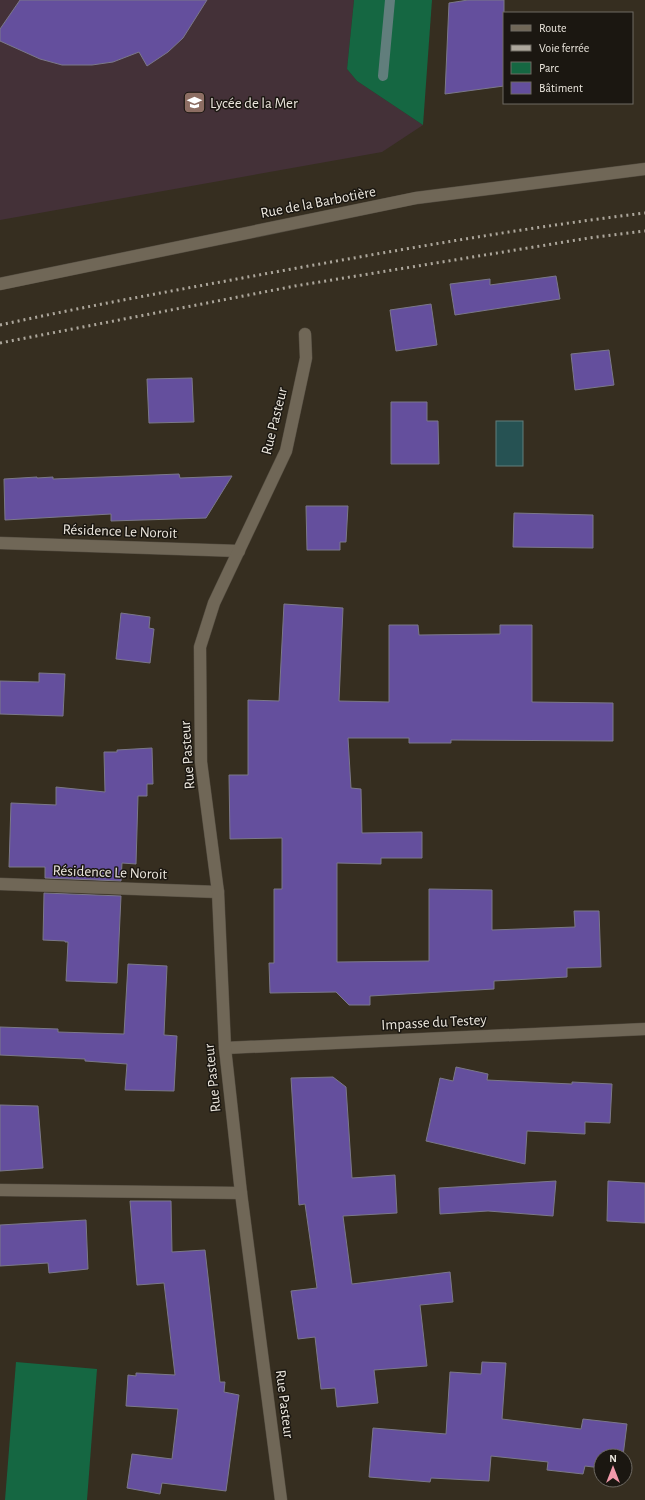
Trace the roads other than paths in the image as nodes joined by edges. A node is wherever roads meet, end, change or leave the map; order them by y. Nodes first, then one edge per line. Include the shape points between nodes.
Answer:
1 (645, 169) edge
2 (0, 284) edge
3 (306, 334) dead end
4 (0, 543) edge
5 (238, 551) junction
6 (0, 884) edge
7 (218, 892) junction
8 (645, 1029) edge
9 (224, 1048) junction
10 (0, 1190) edge
11 (241, 1193) junction
12 (281, 1500) edge

1 - 2 street, Rue de la Barbotière via 416,198
3 - 5 street, Rue Pasteur via 306,358 286,451
4 - 5 street, Résidence Le Noroit
5 - 7 street, Rue Pasteur via 214,603 200,647 202,762
6 - 7 street, Résidence Le Noroit
7 - 9 street, Rue Pasteur
8 - 9 street, Impasse du Testey
9 - 11 street, Rue Pasteur
10 - 11 street
11 - 12 street, Rue Pasteur

